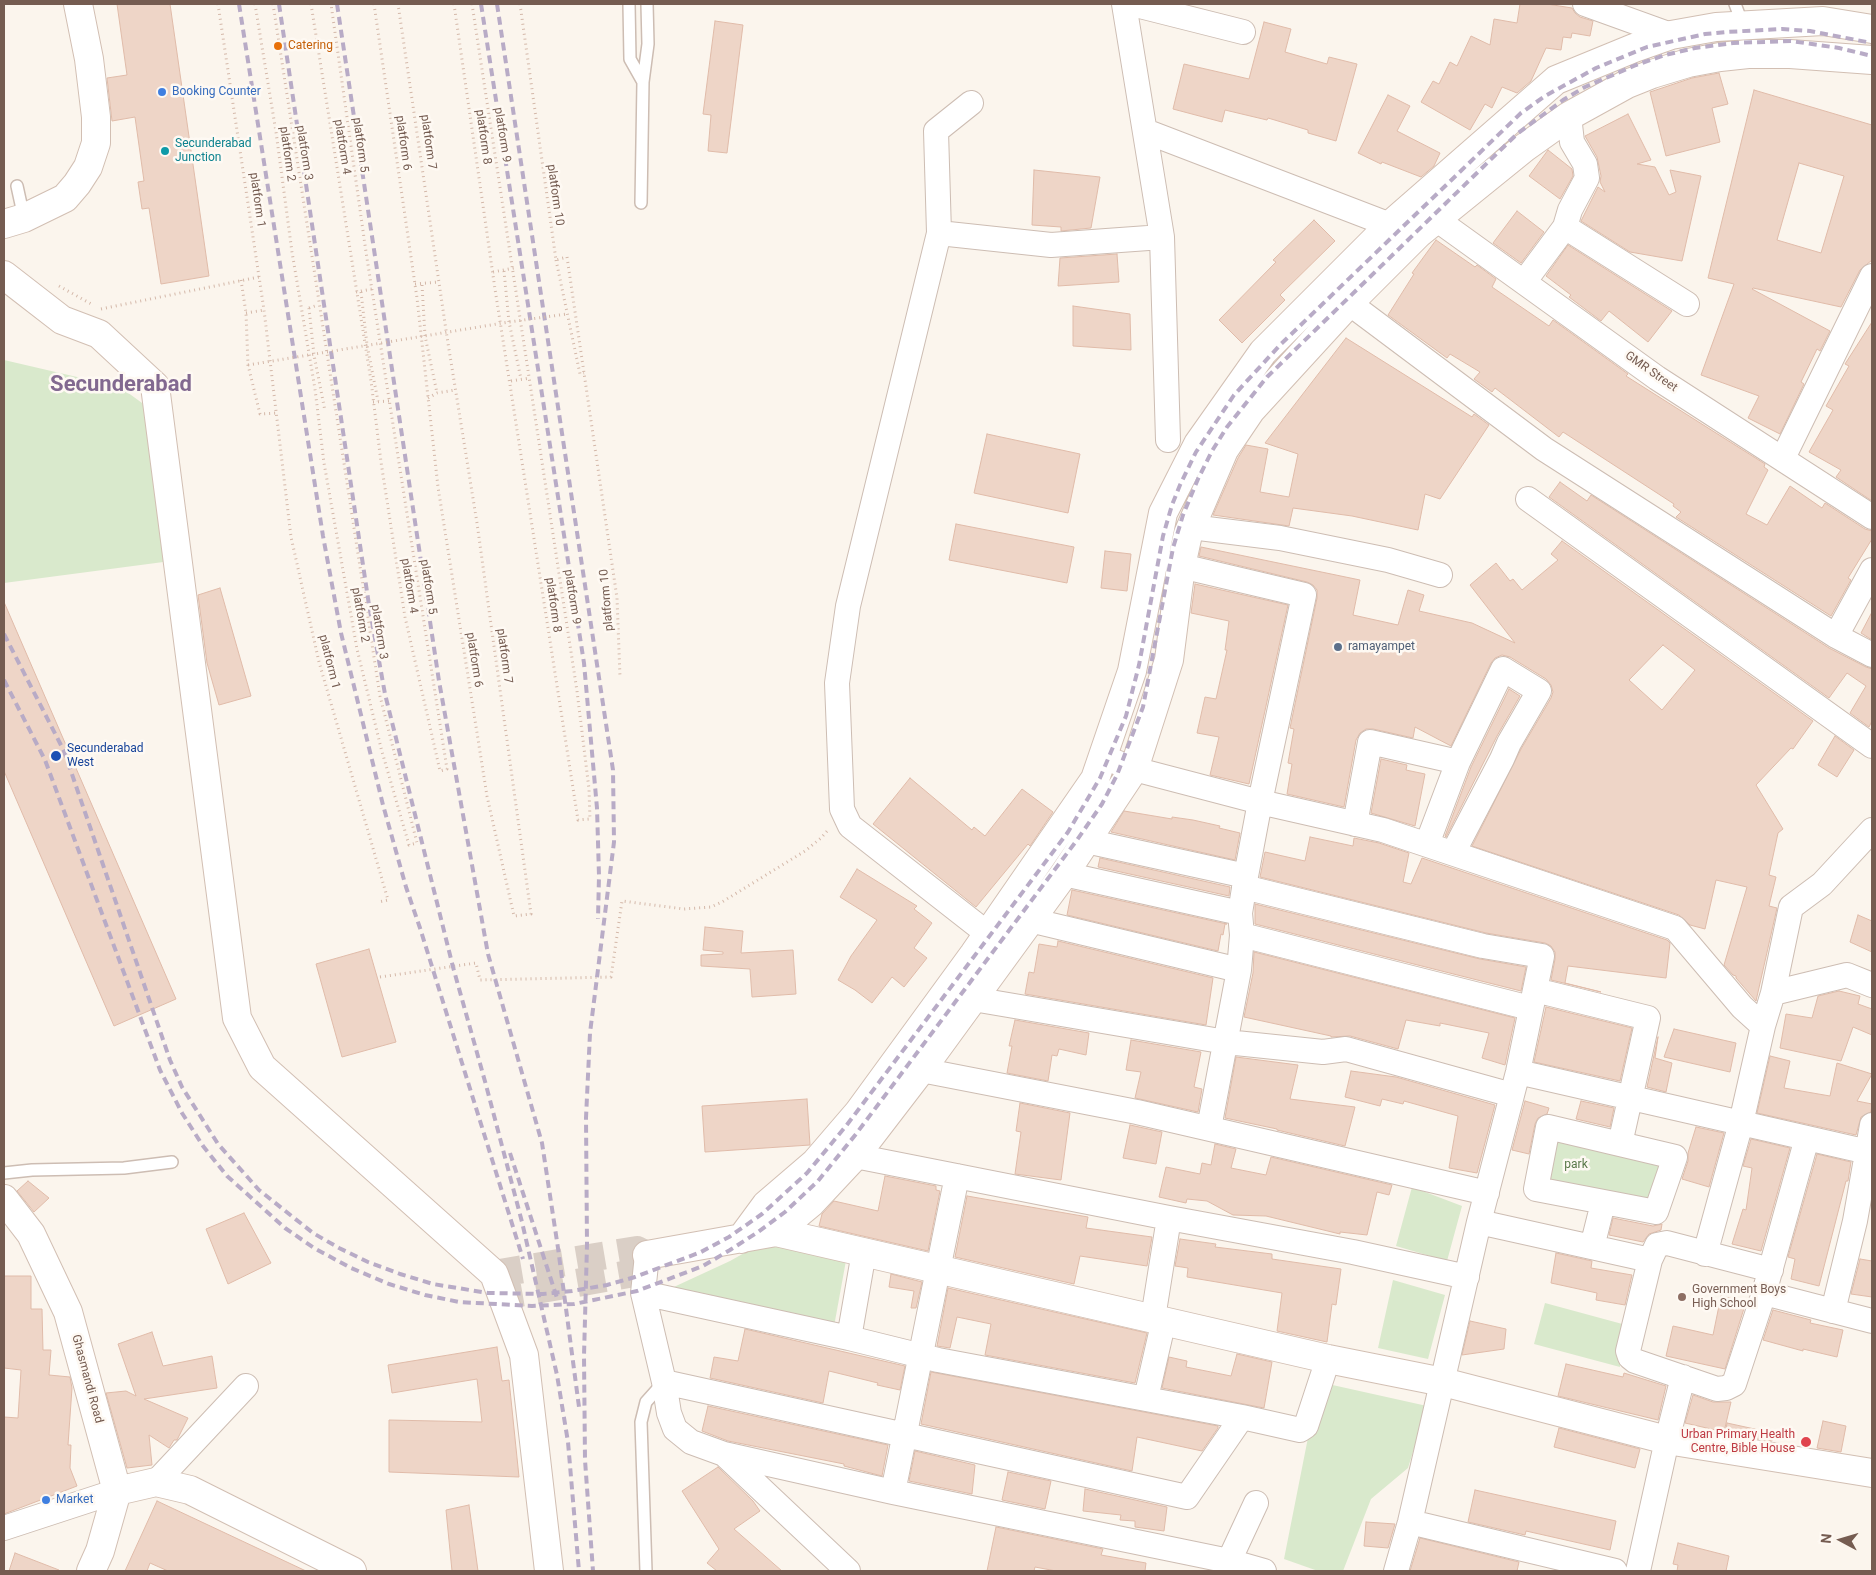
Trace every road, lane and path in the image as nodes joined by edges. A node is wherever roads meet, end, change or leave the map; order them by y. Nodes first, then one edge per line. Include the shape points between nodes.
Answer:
1 (78, 4) edge
2 (218, 4) edge
3 (255, 4) edge
4 (273, 4) edge
5 (311, 4) edge
6 (331, 4) edge
7 (374, 4) edge
8 (398, 4) edge
9 (454, 4) edge
10 (472, 4) edge
11 (520, 4) edge
12 (629, 4) edge
13 (647, 4) edge
14 (1124, 4) edge
15 (1132, 4) edge
16 (1584, 4) edge
17 (1739, 14) edge
18 (1872, 29) edge
19 (1242, 32) dead end
20 (1671, 36) junction
21 (1872, 60) edge
22 (643, 82) junction
23 (971, 103) dead end
24 (1569, 116) junction
25 (1145, 131) junction
26 (17, 186) dead end
27 (641, 203) dead end
28 (1436, 218) junction
29 (14, 221) edge
30 (1390, 225) junction
31 (1565, 227) junction
32 (940, 233) junction
33 (1162, 237) junction
34 (556, 260) junction
35 (514, 268) junction
36 (504, 271) junction
37 (493, 272) junction
38 (4, 275) edge
39 (1872, 276) edge
40 (259, 277) junction
41 (241, 280) junction
42 (53, 282) dead end
43 (439, 282) junction
44 (1524, 282) junction
45 (415, 284) junction
46 (422, 285) junction
47 (372, 289) junction
48 (356, 292) junction
49 (361, 292) junction
50 (1349, 304) junction
51 (1687, 304) dead end
52 (318, 305) junction
53 (301, 306) junction
54 (308, 308) junction
55 (264, 310) junction
56 (246, 313) junction
57 (567, 314) junction
58 (509, 322) junction
59 (424, 336) junction
60 (367, 345) junction
61 (314, 355) junction
62 (248, 365) junction
63 (582, 373) junction
64 (530, 378) junction
65 (521, 379) junction
66 (511, 381) junction
67 (455, 390) junction
68 (438, 393) junction
69 (428, 398) junction
70 (378, 401) junction
71 (390, 401) junction
72 (373, 402) junction
73 (277, 413) junction
74 (318, 414) junction
75 (1168, 440) dead end
76 (1212, 445) junction
77 (1783, 458) junction
78 (1528, 499) dead end
79 (1872, 516) edge
80 (1160, 528) junction
81 (1190, 531) junction
82 (1181, 566) junction
83 (1872, 570) edge
84 (1440, 575) dead end
85 (1836, 636) junction
86 (1872, 655) edge
87 (620, 677) dead end
88 (1872, 746) edge
89 (1102, 757) junction
90 (1458, 762) junction
91 (1134, 769) junction
92 (440, 771) joint
93 (1260, 802) junction
94 (842, 809) junction
95 (590, 819) joint
96 (1356, 824) junction
97 (1872, 830) edge
98 (1086, 841) junction
99 (1427, 844) junction
100 (409, 845) joint
101 (1453, 853) junction
102 (1064, 874) junction
103 (1245, 881) junction
104 (379, 902) dead end
105 (520, 914) joint
106 (1030, 920) junction
107 (1242, 924) junction
108 (999, 940) junction
109 (1238, 970) junction
110 (380, 977) dead end
111 (1872, 985) edge
112 (948, 988) junction
113 (1773, 993) junction
114 (973, 999) junction
115 (1532, 999) junction
116 (1764, 1026) junction
117 (1226, 1042) junction
118 (921, 1070) junction
119 (1518, 1072) junction
120 (1512, 1095) junction
121 (1630, 1099) junction
122 (1741, 1122) junction
123 (1872, 1125) edge
124 (1209, 1128) junction
125 (1807, 1138) junction
126 (1620, 1144) junction
127 (830, 1145) junction
128 (1868, 1152) junction
129 (855, 1156) junction
130 (172, 1162) dead end
131 (4, 1173) edge
132 (956, 1176) junction
133 (1487, 1193) junction
134 (4, 1199) edge
135 (1603, 1203) junction
136 (1168, 1218) junction
137 (1479, 1222) junction
138 (776, 1232) junction
139 (740, 1239) junction
140 (1592, 1248) junction
141 (864, 1252) junction
142 (1705, 1254) junction
143 (647, 1256) joint
144 (1650, 1260) junction
145 (938, 1269) junction
146 (1770, 1270) junction
147 (1467, 1277) junction
148 (643, 1293) junction
149 (1764, 1293) junction
150 (1833, 1311) junction
151 (1158, 1319) junction
152 (1872, 1321) edge
153 (849, 1338) junction
154 (920, 1356) junction
155 (1328, 1359) junction
156 (1683, 1377) junction
157 (664, 1382) junction
158 (1443, 1382) junction
159 (246, 1386) dead end
160 (1146, 1398) junction
161 (1242, 1417) junction
162 (903, 1434) junction
163 (1666, 1440) junction
164 (724, 1454) junction
165 (1872, 1473) edge
166 (156, 1482) junction
167 (117, 1491) junction
168 (893, 1492) junction
169 (1256, 1503) dead end
170 (1410, 1522) junction
171 (4, 1528) edge
172 (1227, 1566) edge
173 (91, 1571) edge
174 (352, 1571) edge
175 (549, 1571) edge
176 (646, 1571) edge
177 (848, 1571) edge
178 (1264, 1571) edge
179 (1396, 1571) edge
180 (1615, 1571) edge
181 (1638, 1571) edge

1 - 29 street via 89,59 96,143 88,167 65,198
2 - 40 path, platform 1
3 - 53 path, platform 2
4 - 52 path, platform 3
5 - 48 path, platform 4
6 - 47 path, platform 5
7 - 45 path, platform 6
8 - 43 path, platform 7
9 - 37 path, platform 8
10 - 35 path, platform 9
11 - 34 path, platform 10
12 - 22 lane via 630,59
13 - 22 lane via 648,44
14 - 25 street
15 - 19 street
16 - 20 street
17 - 18 street
17 - 20 street via 1716,27
20 - 30 street via 1556,80
21 - 24 street via 1790,54 1720,57 1652,74
22 - 27 lane
23 - 32 street via 936,131
24 - 28 street
24 - 31 street via 1572,142 1585,164 1587,178
25 - 30 street
25 - 33 street
26 - 29 lane
28 - 44 street, GMR Street
28 - 50 street
30 - 76 street via 1263,352
31 - 44 street
31 - 51 street
32 - 33 street via 1051,245
32 - 94 street via 848,606 836,683
33 - 75 street
34 - 57 path
34 - 63 path, platform 10 via 567,257
35 - 36 path
35 - 64 path, platform 9
36 - 37 path
36 - 58 path
37 - 66 path, platform 8
38 - 175 street via 62,320 99,334 154,386 237,1018 262,1067 494,1274 524,1355
39 - 77 street
40 - 41 path
40 - 55 path, platform 1
41 - 42 path via 101,309
41 - 56 path
43 - 46 path
43 - 67 path, platform 7
44 - 77 street, GMR Street via 1657,378
45 - 46 path
45 - 69 path, platform 6
46 - 59 path
47 - 49 path
47 - 71 path, platform 5
48 - 49 path
48 - 72 path, platform 4
49 - 60 path
50 - 76 street via 1251,410
50 - 85 street via 1544,449
52 - 54 path
52 - 100 path, platform 3 via 380,696 417,843
53 - 54 path
53 - 74 path, platform 2
54 - 61 path
55 - 56 path
55 - 73 path, platform 1
56 - 62 path
57 - 58 path, bridge
57 - 63 path
58 - 59 path, bridge
58 - 65 path
59 - 60 path, bridge
59 - 68 path
60 - 61 path, bridge
60 - 70 path
61 - 62 path, bridge
61 - 74 path via 326,411
62 - 73 path via 260,414
63 - 87 path, platform 10 via 618,598
64 - 65 path
64 - 95 path, platform 9 via 577,691
65 - 66 path
66 - 95 path, platform 8 via 578,820
67 - 68 path
67 - 105 path, platform 7 via 477,523 531,914
68 - 69 path
69 - 105 path, platform 6 via 438,487 487,796 514,916
70 - 71 path
70 - 72 path
71 - 92 path, platform 5 via 446,759 447,769
72 - 92 path, platform 4 via 405,617
73 - 104 path, platform 1 via 291,537 319,662 388,900
74 - 100 path, platform 2 via 357,649
76 - 80 street via 1163,513
76 - 81 street
77 - 79 street, GMR Street
78 - 88 street
80 - 81 street
80 - 89 street via 1132,670
81 - 82 street
81 - 84 street via 1280,538 1388,560
82 - 91 street via 1169,660
82 - 93 street via 1304,595
83 - 85 street
85 - 86 street
89 - 91 street
89 - 108 street via 1095,779
90 - 96 street via 1370,742
90 - 99 street
90 - 101 street via 1503,669 1539,691 1508,743
91 - 93 street
91 - 98 street
93 - 96 street
93 - 103 street
94 - 108 street via 850,826
94 - 110 path via 821,838 805,851 716,904 684,909 622,902 611,977 480,980 476,963
96 - 99 street
97 - 113 street via 1822,884 1791,907
98 - 102 street
98 - 103 street
99 - 101 street
101 - 116 street via 1675,928 1742,1006
102 - 106 street
102 - 107 street
103 - 107 street
103 - 115 street via 1483,946 1542,956
106 - 108 street
106 - 109 street
107 - 109 street
107 - 115 street
108 - 112 street
108 - 114 street
109 - 117 street
111 - 113 street via 1848,975
112 - 114 street
112 - 127 street via 858,1113
113 - 116 street
114 - 117 street
114 - 118 street
115 - 119 street
115 - 121 street via 1648,1018
116 - 122 street
117 - 120 street via 1323,1052 1346,1049
117 - 124 street
118 - 124 street
118 - 129 street
119 - 120 street
119 - 121 street
120 - 133 street
121 - 122 street
121 - 126 street
122 - 125 street
122 - 142 street
123 - 128 street
124 - 133 street
125 - 128 street
125 - 146 street
126 - 135 street via 1675,1157 1656,1212
126 - 135 street via 1548,1126 1536,1189
127 - 129 street
127 - 139 street via 815,1163 766,1205
128 - 150 street
129 - 132 street
129 - 138 street via 810,1203
130 - 131 lane via 124,1168
132 - 136 street
132 - 145 street
133 - 137 street
134 - 167 street, Ghasmandi Road via 31,1234 68,1312
135 - 140 street
136 - 147 street
136 - 151 street
137 - 140 street
137 - 147 street
138 - 139 street
138 - 141 street
139 - 143 street
140 - 144 street
141 - 145 street
141 - 153 street
142 - 144 street via 1667,1243 1657,1245
142 - 146 street
143 - 148 street
144 - 156 street via 1628,1352 1635,1361
145 - 151 street
145 - 154 street
146 - 149 street
147 - 158 street
148 - 153 street
148 - 157 street
149 - 150 street
149 - 156 street via 1734,1384 1716,1389
150 - 152 street
151 - 155 street
151 - 160 street
153 - 154 street
154 - 160 street
154 - 162 street
155 - 158 street
155 - 161 street via 1306,1426 1300,1430
156 - 163 street
157 - 162 street
157 - 164 street via 675,1429 691,1442
157 - 176 lane via 646,1402 641,1422
158 - 163 street
158 - 170 street
159 - 166 street
160 - 161 street
161 - 162 street via 1186,1497
162 - 168 street
163 - 165 street
163 - 181 street
164 - 168 street
164 - 177 street
166 - 167 street
166 - 174 street via 190,1490
167 - 171 street
167 - 173 street
168 - 172 street
169 - 172 street
170 - 179 street
170 - 180 street
172 - 178 street

